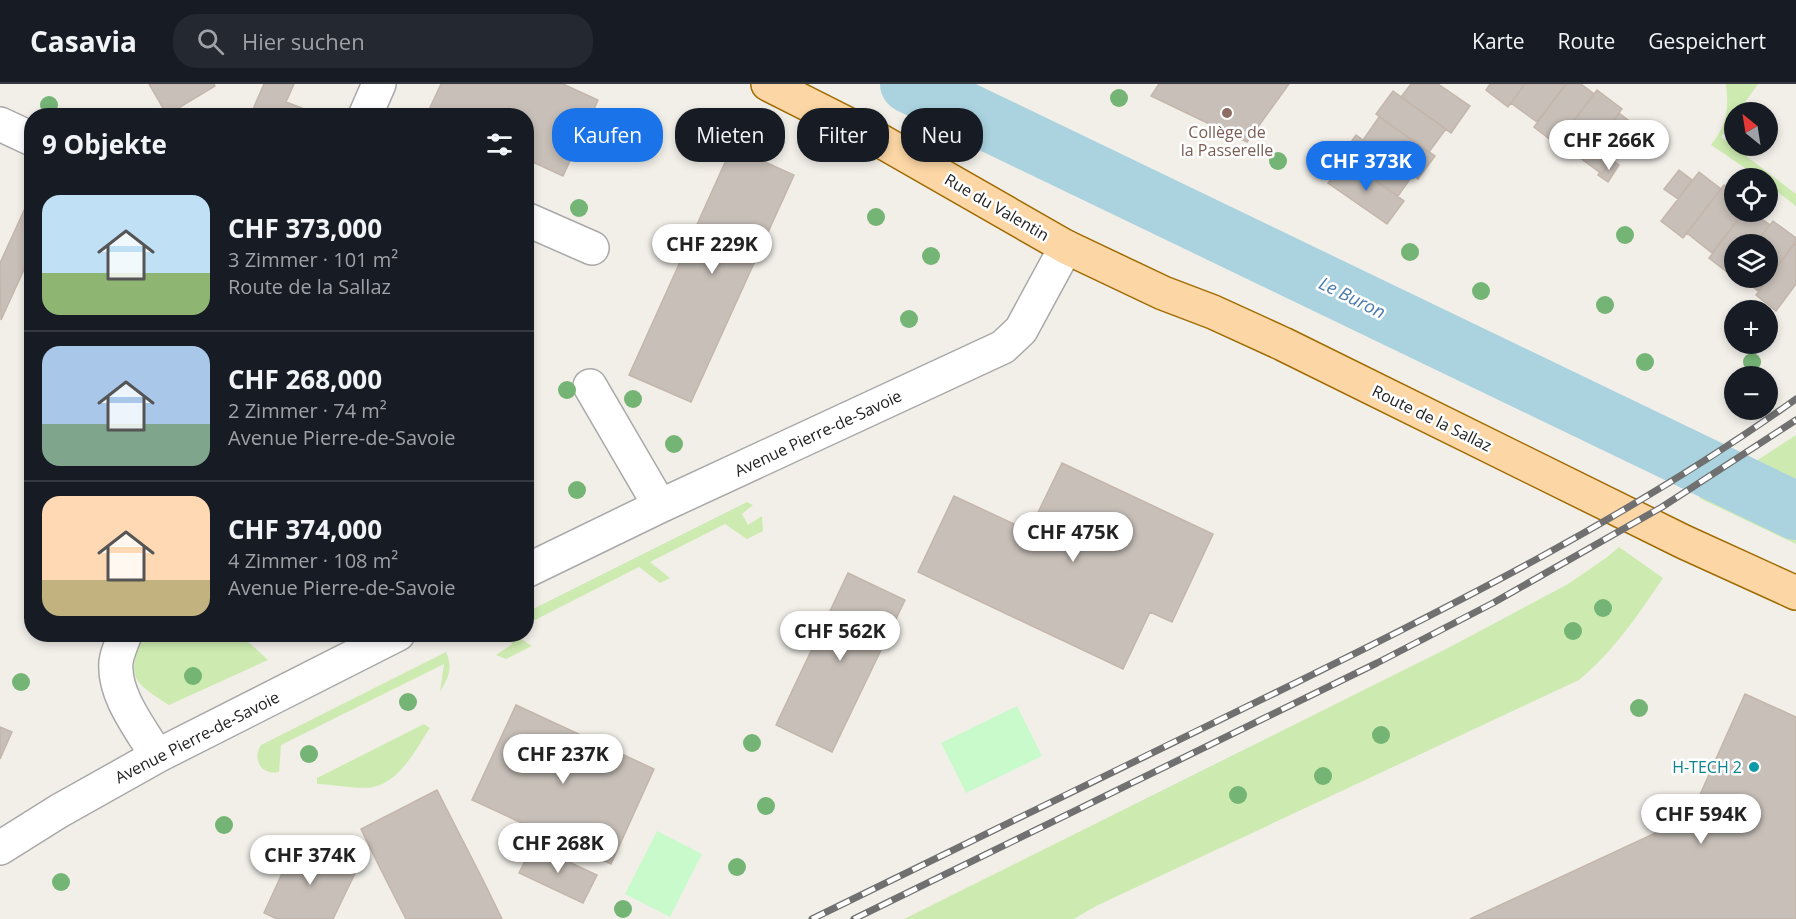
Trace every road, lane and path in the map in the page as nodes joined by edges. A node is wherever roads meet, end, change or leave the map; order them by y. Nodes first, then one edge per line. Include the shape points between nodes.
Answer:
1 (768, 84) edge
2 (0, 124) edge
3 (24, 135) edge
4 (534, 223) edge
5 (1066, 247) junction
6 (592, 248) dead end
7 (590, 386) dead end
8 (660, 507) junction
9 (534, 567) edge
10 (1796, 593) edge
11 (122, 642) edge
12 (383, 642) edge
13 (157, 756) junction
14 (0, 848) edge

1 - 5 main road, Rue du Valentin via 879,140
2 - 3 street
4 - 6 street
5 - 8 street, Avenue Pierre-de-Savoie via 1021,330 1003,347
5 - 10 main road, Route de la Sallaz via 1283,344 1675,538
7 - 8 street
8 - 9 street, Avenue Pierre-de-Savoie
11 - 13 street via 116,661 123,697
12 - 13 street, Avenue Pierre-de-Savoie
13 - 14 street, Avenue Pierre-de-Savoie

